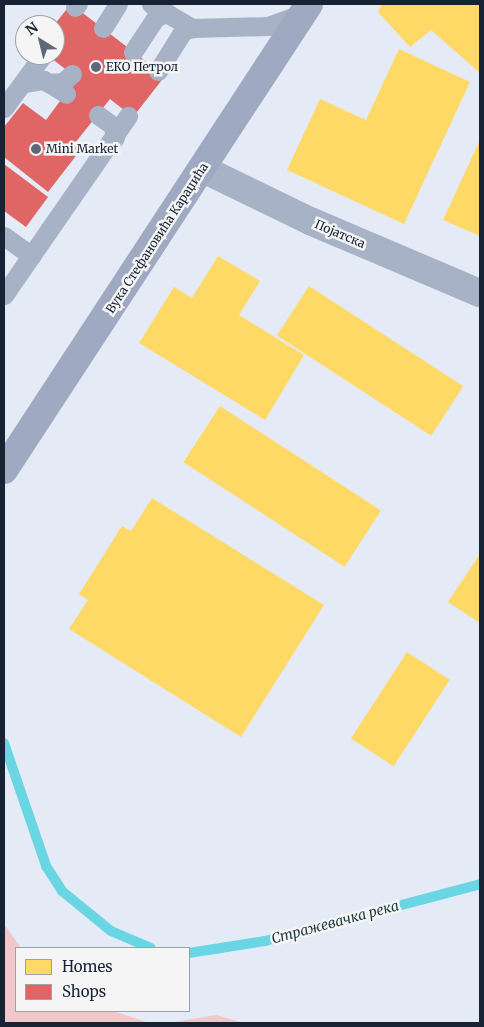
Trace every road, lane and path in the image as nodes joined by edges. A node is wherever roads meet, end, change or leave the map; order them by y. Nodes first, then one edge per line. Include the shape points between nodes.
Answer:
1 (118, 4) edge
2 (159, 8) edge
3 (306, 8) edge
4 (103, 28) dead end
5 (192, 28) junction
6 (133, 52) dead end
7 (36, 65) edge
8 (43, 65) edge
9 (158, 70) dead end
10 (46, 81) junction
11 (24, 83) junction
12 (70, 83) dead end
13 (4, 108) edge
14 (129, 115) dead end
15 (203, 170) junction
16 (4, 236) edge
17 (32, 256) junction
18 (480, 293) edge
19 (4, 295) edge
20 (4, 470) edge

1 - 4 lane
2 - 5 lane
2 - 6 lane
3 - 5 lane via 268,26
3 - 15 main road, Вука Стефановића Караџића
5 - 9 lane via 183,31
7 - 11 lane
8 - 10 lane
10 - 11 lane
10 - 12 lane
11 - 13 lane
14 - 17 lane via 106,121
15 - 18 street, Појатска via 310,221
15 - 20 main road, Вука Стефановића Караџића
16 - 17 lane
17 - 19 lane

